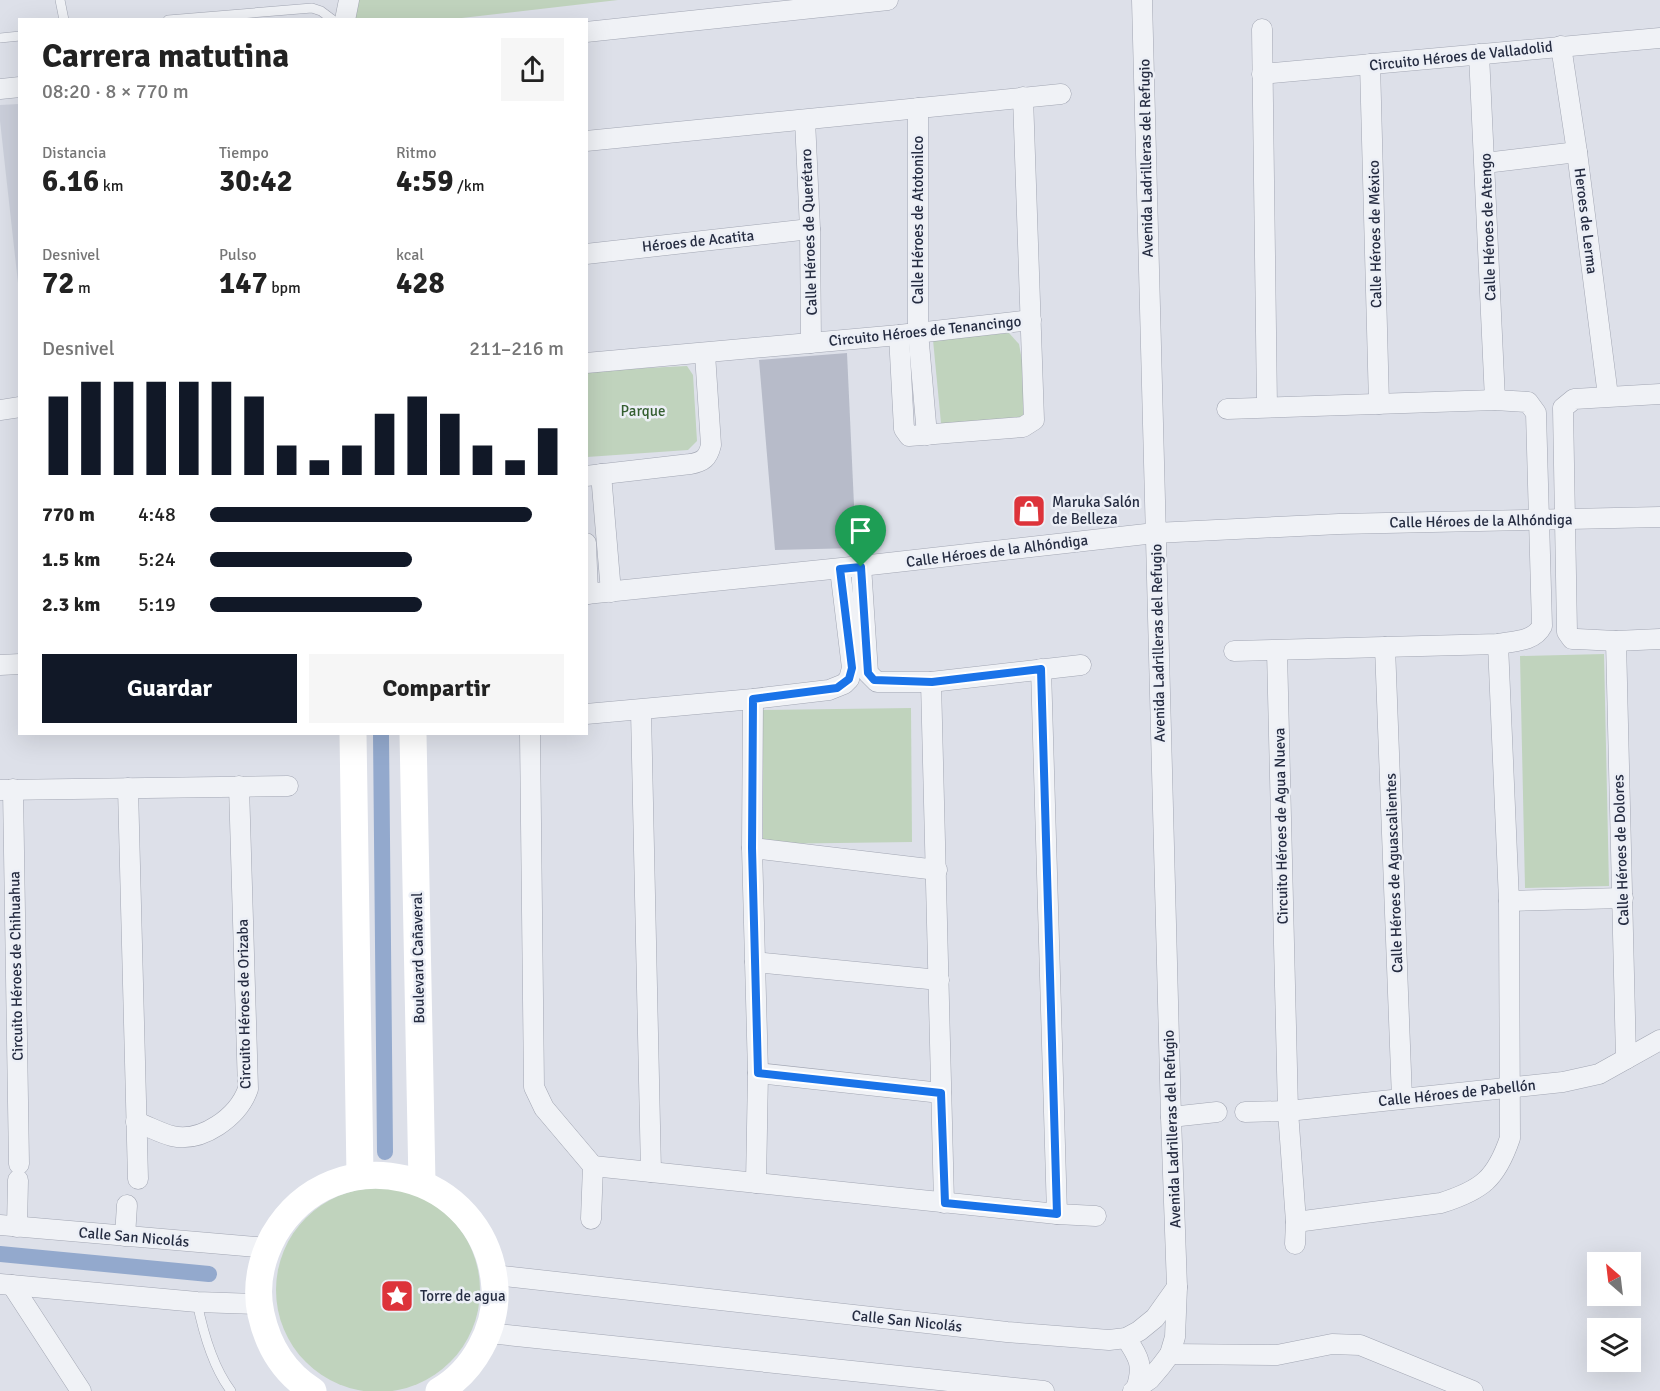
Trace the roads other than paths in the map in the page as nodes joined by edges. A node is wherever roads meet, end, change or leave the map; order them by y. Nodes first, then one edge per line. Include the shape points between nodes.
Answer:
1 (60, 0) edge
2 (349, 0) edge
3 (888, 0) edge
4 (1142, 0) edge
5 (64, 18) edge
6 (192, 18) edge
7 (331, 18) edge
8 (345, 18) edge
9 (1262, 28) dead end
10 (588, 32) edge
11 (18, 36) edge
12 (0, 38) edge
13 (1660, 38) edge
14 (1561, 46) junction
15 (1479, 54) junction
16 (1370, 64) junction
17 (1262, 74) junction
18 (18, 87) edge
19 (0, 89) edge
20 (1061, 94) dead end
21 (1023, 97) junction
22 (918, 108) junction
23 (805, 120) junction
24 (588, 141) edge
25 (1577, 153) junction
26 (1485, 163) junction
27 (810, 229) junction
28 (588, 254) edge
29 (1031, 320) junction
30 (909, 334) junction
31 (812, 343) junction
32 (705, 354) junction
33 (588, 363) edge
34 (1660, 394) edge
35 (1608, 396) junction
36 (1495, 400) junction
37 (1379, 404) junction
38 (18, 407) edge
39 (1267, 408) junction
40 (1227, 409) dead end
41 (0, 410) edge
42 (594, 475) edge
43 (1660, 517) edge
44 (1538, 519) junction
45 (1566, 519) junction
46 (1155, 533) junction
47 (861, 567) junction
48 (840, 569) junction
49 (611, 592) junction
50 (588, 594) edge
51 (1660, 639) edge
52 (1616, 641) junction
53 (1498, 644) junction
54 (1385, 647) junction
55 (1234, 651) dead end
56 (1277, 651) junction
57 (18, 664) edge
58 (0, 665) edge
59 (1081, 665) dead end
60 (1041, 669) junction
61 (932, 682) junction
62 (753, 699) junction
63 (641, 711) junction
64 (588, 714) edge
65 (353, 735) edge
66 (413, 735) edge
67 (530, 735) edge
68 (239, 786) junction
69 (288, 786) dead end
70 (128, 788) junction
71 (6, 790) edge
72 (752, 848) junction
73 (937, 870) junction
74 (1623, 898) junction
75 (1509, 901) junction
76 (755, 962) junction
77 (939, 980) junction
78 (1660, 1040) edge
79 (1626, 1059) junction
80 (758, 1073) junction
81 (1511, 1087) junction
82 (941, 1093) junction
83 (1402, 1099) junction
84 (9, 1107) edge
85 (1288, 1111) junction
86 (1217, 1112) dead end
87 (1245, 1112) dead end
88 (1171, 1117) junction
89 (136, 1122) junction
90 (593, 1166) junction
91 (651, 1172) junction
92 (360, 1176) junction
93 (138, 1179) dead end
94 (422, 1183) junction
95 (756, 1183) junction
96 (945, 1203) junction
97 (127, 1205) dead end
98 (1057, 1214) junction
99 (1096, 1216) dead end
100 (591, 1219) dead end
101 (1296, 1222) junction
102 (9, 1226) edge
103 (125, 1236) junction
104 (1296, 1244) dead end
105 (267, 1248) junction
106 (494, 1275) junction
107 (6, 1284) edge
108 (1177, 1287) junction
109 (197, 1302) junction
110 (259, 1304) junction
111 (488, 1333) junction
112 (1126, 1338) junction
113 (1170, 1354) junction
114 (1134, 1390) edge
115 (81, 1391) edge
116 (231, 1391) edge
117 (313, 1391) edge
118 (439, 1391) edge
119 (1044, 1391) edge
120 (1473, 1391) edge

1 - 5 lane
2 - 8 street
3 - 10 street
4 - 46 street, Avenida Ladrilleras del Refugio
6 - 7 lane via 312,8
9 - 17 street
11 - 12 lane
13 - 14 street, Circuito Héroes de Valladolid
14 - 15 street, Circuito Héroes de Valladolid
14 - 25 street, Heroes de Lerma
15 - 16 street, Circuito Héroes de Valladolid
15 - 26 street, Calle Héroes de Atengo
16 - 17 street, Circuito Héroes de Valladolid
16 - 37 street, Calle Héroes de México
17 - 39 street
18 - 19 street
20 - 21 street
21 - 22 street
21 - 29 street, Circuito Héroes de Tenancingo
22 - 23 street
22 - 30 street, Calle Héroes de Atotonilco
23 - 24 street
23 - 27 street, Calle Héroes de Querétaro
25 - 26 street
25 - 35 street, Heroes de Lerma
26 - 36 street, Calle Héroes de Atengo
27 - 28 street, Héroes de Acatita
27 - 31 street, Calle Héroes de Querétaro
29 - 30 street, Circuito Héroes de Tenancingo
29 - 30 street, Calle Héroes de Atotonilco via 1035,410 1032,423 1023,427 909,436 905,432
30 - 31 street, Circuito Héroes de Tenancingo
31 - 32 street, Circuito Héroes de Tenancingo
32 - 33 street, Circuito Héroes de Tenancingo
32 - 42 street via 711,445 707,457 690,464
34 - 35 street
35 - 45 street via 1574,399 1563,408
36 - 37 street
36 - 44 street via 1528,402 1536,412
37 - 39 street
38 - 41 street
39 - 40 street
42 - 49 street
43 - 45 street, Calle Héroes de la Alhóndiga
44 - 45 street, Calle Héroes de la Alhóndiga
44 - 46 street, Calle Héroes de la Alhóndiga
44 - 53 street via 1542,626 1524,640
45 - 52 street via 1567,632 1572,639
46 - 47 street, Calle Héroes de la Alhóndiga
46 - 88 street, Avenida Ladrilleras del Refugio
47 - 48 street, Calle Héroes de la Alhóndiga
47 - 61 street via 870,677 877,682
48 - 49 street, Calle Héroes de la Alhóndiga
48 - 62 street via 852,668 849,679 837,688
49 - 50 street, Calle Héroes de la Alhóndiga
51 - 52 street
52 - 74 street, Calle Héroes de Dolores
53 - 54 street
53 - 75 street
54 - 56 street
54 - 83 street, Calle Héroes de Aguascalientes
55 - 56 street
56 - 85 street, Circuito Héroes de Agua Nueva
57 - 58 street
59 - 60 street
60 - 61 street
60 - 98 street
61 - 73 street
62 - 63 street
62 - 72 street
63 - 64 street
63 - 91 street
65 - 92 street
66 - 94 street, Boulevard Cañaveral
67 - 90 street via 534,1087 544,1108
68 - 69 street
68 - 70 street
68 - 89 street, Circuito Héroes de Orizaba via 248,1089 228,1118 190,1136 173,1136
70 - 71 street
70 - 89 street
71 - 84 street, Circuito Héroes de Chihuahua
72 - 73 street
72 - 76 street
73 - 77 street
74 - 75 street
74 - 79 street, Calle Héroes de Dolores
75 - 81 street
76 - 77 street
76 - 80 street
77 - 82 street
78 - 79 street, Calle Héroes de Pabellón
79 - 81 street, Calle Héroes de Pabellón via 1599,1074
80 - 82 street
80 - 95 street
81 - 83 street, Calle Héroes de Pabellón
81 - 101 street via 1510,1138 1502,1162 1477,1188 1442,1203
82 - 96 street
83 - 85 street, Calle Héroes de Pabellón
84 - 102 street, Circuito Héroes de Chihuahua via 18,1172
85 - 87 street, Calle Héroes de Pabellón
85 - 101 street, Circuito Héroes de Agua Nueva
86 - 88 street
88 - 108 street, Avenida Ladrilleras del Refugio
89 - 93 street
90 - 91 street
90 - 100 street
91 - 95 street
92 - 94 street via 392,1176
92 - 105 street via 331,1184 304,1199 282,1221
94 - 106 street via 462,1210 488,1252
95 - 96 street
96 - 98 street
97 - 103 street
98 - 99 street
101 - 104 street, Circuito Héroes de Agua Nueva
102 - 103 street, Calle San Nicolás
103 - 105 street, Calle San Nicolás
105 - 110 street via 260,1275
106 - 111 street via 494,1307
106 - 112 street, Calle San Nicolás via 1007,1332
107 - 109 street
107 - 115 street
108 - 112 street via 1155,1318
108 - 113 street via 1175,1337
109 - 110 street
109 - 116 lane via 216,1365
110 - 117 street via 266,1334 279,1360
111 - 118 street via 472,1362
111 - 119 street
112 - 114 street via 1141,1366
113 - 114 street via 1150,1379
113 - 120 street via 1277,1355 1332,1344 1360,1345

